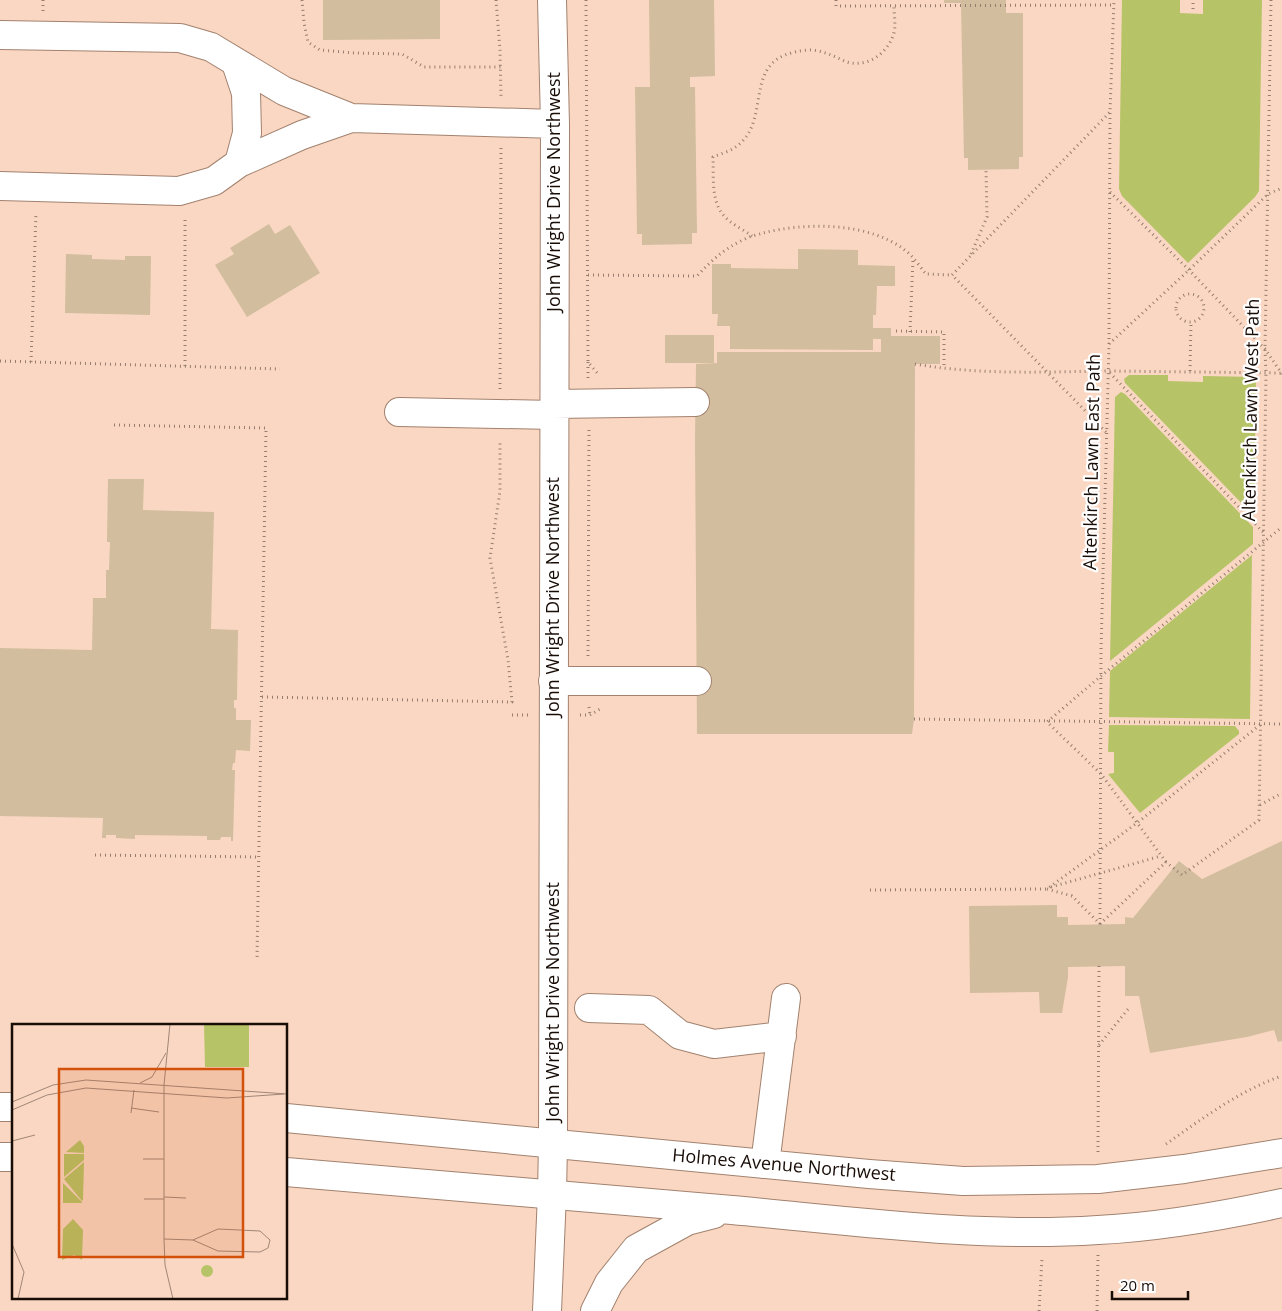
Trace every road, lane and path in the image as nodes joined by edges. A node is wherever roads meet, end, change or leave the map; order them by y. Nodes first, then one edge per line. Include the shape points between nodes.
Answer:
1 (302, 0) edge
2 (496, 0) edge
3 (552, 0) edge
4 (586, 0) edge
5 (836, 0) edge
6 (1194, 0) edge
7 (1271, 0) edge
8 (1114, 2) edge
9 (894, 6) junction
10 (1193, 9) dead end
11 (0, 35) edge
12 (236, 63) junction
13 (501, 67) junction
14 (1110, 112) junction
15 (350, 118) junction
16 (555, 124) junction
17 (498, 138) junction
18 (239, 163) junction
19 (986, 170) dead end
20 (0, 186) edge
21 (1282, 188) edge
22 (1110, 192) junction
23 (1268, 194) junction
24 (45, 213) dead end
25 (179, 216) dead end
26 (752, 236) junction
27 (970, 256) junction
28 (913, 258) junction
29 (1189, 270) junction
30 (588, 275) junction
31 (952, 275) junction
32 (1191, 322) junction
33 (896, 331) dead end
34 (910, 332) junction
35 (1109, 345) junction
36 (1265, 350) junction
37 (0, 361) edge
38 (31, 362) junction
39 (588, 362) junction
40 (915, 364) dead end
41 (185, 366) junction
42 (280, 369) dead end
43 (944, 369) junction
44 (1108, 371) junction
45 (1190, 371) junction
46 (1047, 372) junction
47 (1266, 373) junction
48 (1282, 374) edge
49 (608, 375) dead end
50 (695, 402) dead end
51 (589, 404) junction
52 (554, 409) junction
53 (399, 412) dead end
54 (500, 414) junction
55 (114, 425) dead end
56 (1106, 433) junction
57 (1282, 527) edge
58 (1264, 532) junction
59 (1263, 542) junction
60 (1101, 676) junction
61 (588, 680) junction
62 (552, 681) junction
63 (697, 681) dead end
64 (262, 697) junction
65 (602, 708) dead end
66 (512, 715) dead end
67 (553, 715) junction
68 (590, 715) junction
69 (914, 720) dead end
70 (1047, 722) junction
71 (1101, 722) junction
72 (1261, 724) junction
73 (1282, 724) edge
74 (1101, 774) junction
75 (1282, 793) edge
76 (1260, 805) junction
77 (1137, 823) junction
78 (1100, 851) junction
79 (95, 854) dead end
80 (1161, 856) junction
81 (259, 857) junction
82 (1166, 862) junction
83 (1100, 873) junction
84 (1047, 888) junction
85 (870, 890) dead end
86 (1100, 924) junction
87 (256, 959) dead end
88 (1099, 966) dead end
89 (786, 998) dead end
90 (589, 1008) dead end
91 (1129, 1008) dead end
92 (782, 1036) junction
93 (1099, 1045) junction
94 (1282, 1076) edge
95 (288, 1118) edge
96 (552, 1143) junction
97 (1165, 1144) dead end
98 (1282, 1153) edge
99 (1098, 1160) dead end
100 (765, 1164) junction
101 (288, 1172) edge
102 (552, 1194) junction
103 (1282, 1203) edge
104 (732, 1210) junction
105 (1098, 1250) dead end
106 (1051, 1257) dead end
107 (546, 1311) edge
108 (595, 1311) edge
109 (1039, 1311) edge
110 (1097, 1311) edge

1 - 13 path via 308,42 320,50 402,54 424,67
2 - 13 path
3 - 16 main road, John Wright Drive Northwest
4 - 30 path
5 - 9 path via 836,6
6 - 10 path
7 - 23 path, Altenkirch Lawn West Path
8 - 9 path
8 - 14 path, Altenkirch Lawn East Path
9 - 26 path via 894,32 888,46 876,58 861,63 848,62 821,51 802,50 783,56 770,67 761,82 754,126 734,148 713,157 717,205 725,218
11 - 12 main road via 180,38 211,48
12 - 15 main road via 284,91
12 - 18 main road via 246,92 247,133
13 - 17 path
14 - 22 path, Altenkirch Lawn East Path
14 - 27 path
15 - 17 main road
15 - 18 main road via 302,134
16 - 17 main road
16 - 52 main road, John Wright Drive Northwest
17 - 54 path
18 - 20 main road via 214,181 179,191
19 - 27 path via 987,216
21 - 23 path
22 - 29 path
22 - 35 path, Altenkirch Lawn East Path
23 - 29 path
23 - 36 path, Altenkirch Lawn West Path
24 - 38 path via 36,212
25 - 41 path via 185,215
26 - 28 path via 810,226 849,228 880,236
26 - 30 path via 716,255 697,276
27 - 31 path
28 - 31 path via 926,274
28 - 34 path
29 - 35 path
29 - 36 path
30 - 39 path
31 - 46 path
32 - 32 path via 1182,319 1176,306 1181,298 1194,294 1204,307 1199,319
32 - 45 path
33 - 34 path
34 - 43 path via 944,332
35 - 44 path, Altenkirch Lawn East Path
36 - 47 path, Altenkirch Lawn West Path
36 - 48 path
37 - 38 path
38 - 41 path
39 - 49 path via 598,375
39 - 51 path
40 - 43 path
41 - 42 path
43 - 46 path
44 - 45 path
44 - 46 path
44 - 56 path, Altenkirch Lawn East Path
44 - 58 path
45 - 47 path
46 - 56 path
47 - 48 path
47 - 58 path, Altenkirch Lawn West Path
50 - 51 main road
51 - 52 main road
51 - 61 path
52 - 54 main road
52 - 62 main road, John Wright Drive Northwest
53 - 54 main road
54 - 64 path via 500,490 490,558 512,702
55 - 64 path via 266,428
56 - 60 path, Altenkirch Lawn East Path
57 - 59 path
58 - 59 path, Altenkirch Lawn West Path
59 - 60 path
59 - 72 path, Altenkirch Lawn West Path
60 - 70 path
60 - 71 path, Altenkirch Lawn East Path
61 - 62 main road
61 - 63 main road
61 - 68 path
62 - 67 main road, John Wright Drive Northwest
64 - 81 path
65 - 68 path
66 - 67 path
67 - 68 path
67 - 96 main road, John Wright Drive Northwest
69 - 70 path
70 - 71 path
70 - 74 path
71 - 72 path
71 - 74 path, Altenkirch Lawn East Path
72 - 73 path
72 - 76 path, Altenkirch Lawn West Path
72 - 77 path
74 - 77 path
74 - 78 path, Altenkirch Lawn East Path
75 - 76 path
76 - 82 path, Altenkirch Lawn West Path via 1259,820 1182,875
77 - 78 path
77 - 80 path
78 - 83 path, Altenkirch Lawn East Path
78 - 84 path
79 - 81 path
80 - 82 path
80 - 83 path
81 - 87 path
82 - 86 path
83 - 84 path
83 - 86 path, Altenkirch Lawn East Path
84 - 85 path
84 - 86 path via 1072,896
88 - 93 path
89 - 92 main road
90 - 92 main road via 649,1010 680,1035 714,1044
91 - 93 path
92 - 100 main road
93 - 99 path
94 - 97 path via 1262,1082
95 - 96 main road, Holmes Avenue Northwest
96 - 100 main road, Holmes Avenue Northwest
96 - 102 main road, John Wright Drive Northwest
98 - 100 main road, Holmes Avenue Northwest via 1098,1179 962,1181
101 - 102 main road
102 - 104 main road
102 - 107 main road, John Wright Drive Northwest
103 - 104 main road via 1215,1217 1098,1230 984,1232
104 - 108 main road via 686,1221 636,1249 609,1283
105 - 110 path
106 - 109 path via 1042,1258

